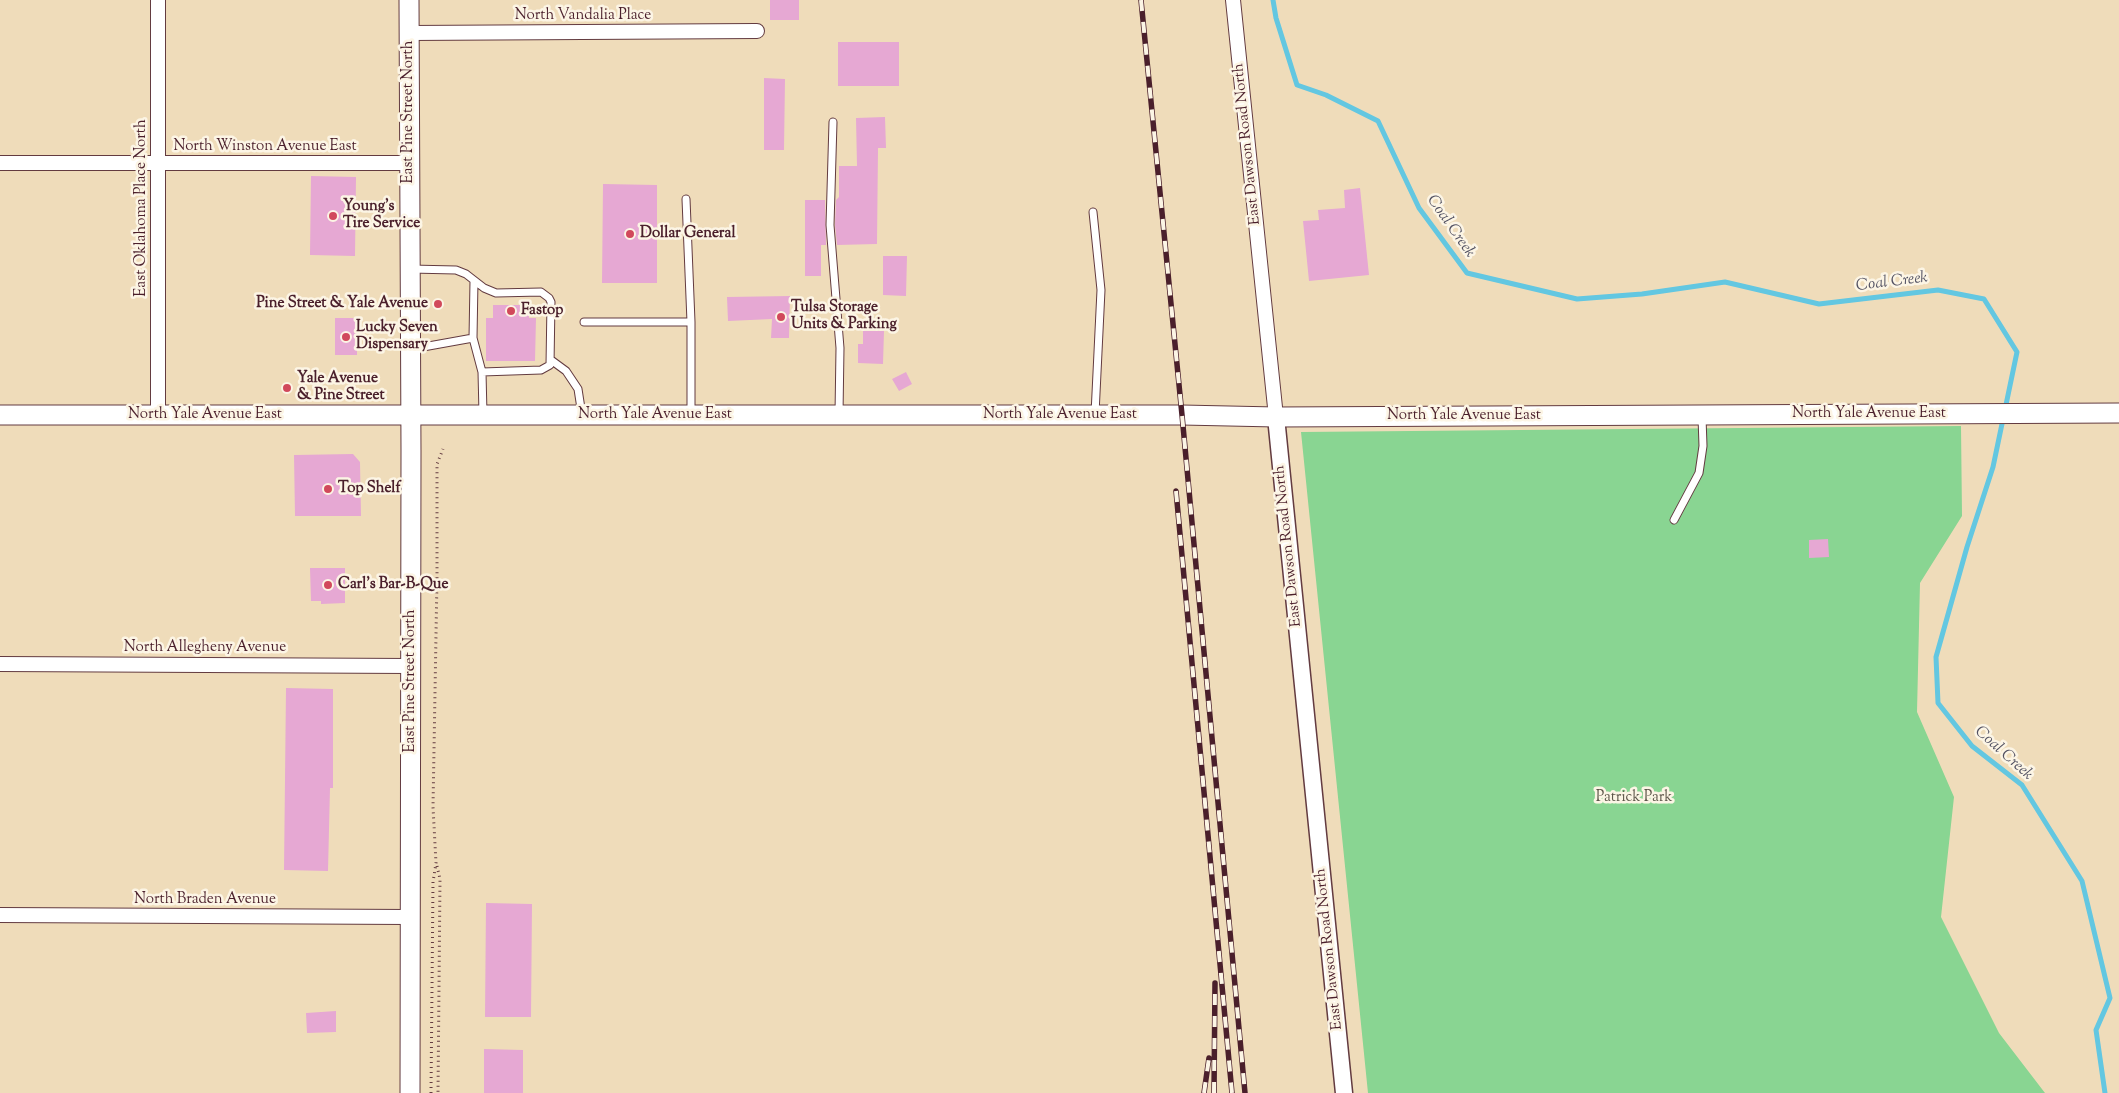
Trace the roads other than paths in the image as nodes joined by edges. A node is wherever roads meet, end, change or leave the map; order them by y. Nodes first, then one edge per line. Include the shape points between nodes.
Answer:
1 (158, 0) edge
2 (409, 0) edge
3 (1233, 0) edge
4 (758, 31) dead end
5 (409, 33) junction
6 (833, 122) dead end
7 (0, 163) edge
8 (158, 163) junction
9 (409, 163) junction
10 (686, 199) dead end
11 (1093, 212) dead end
12 (410, 269) junction
13 (474, 281) junction
14 (584, 322) dead end
15 (691, 322) junction
16 (473, 338) junction
17 (410, 349) junction
18 (551, 360) junction
19 (482, 372) junction
20 (2119, 413) edge
21 (411, 414) junction
22 (482, 414) junction
23 (582, 414) junction
24 (691, 414) junction
25 (0, 415) edge
26 (158, 415) junction
27 (839, 415) junction
28 (1094, 415) junction
29 (1702, 415) junction
30 (1276, 417) junction
31 (1674, 520) dead end
32 (0, 664) edge
33 (411, 666) junction
34 (0, 915) edge
35 (410, 917) junction
36 (410, 1093) edge
37 (1344, 1093) edge

1 - 8 street, East Oklahoma Place North
2 - 5 main road, East Pine Street North
3 - 30 street, East Dawson Road North
4 - 5 street, North Vandalia Place
5 - 9 main road, East Pine Street North
6 - 27 lane via 830,224 840,348
7 - 8 street, North Winston Avenue East
8 - 9 street, North Winston Avenue East
8 - 26 street, East Oklahoma Place North
9 - 12 main road, East Pine Street North
10 - 15 lane
11 - 28 lane via 1101,290
12 - 13 lane via 456,270
12 - 17 main road, East Pine Street North
13 - 16 lane
13 - 18 lane via 496,293 541,292 549,298
14 - 15 lane
15 - 24 lane
16 - 17 lane
16 - 19 lane
17 - 21 main road, East Pine Street North
18 - 19 lane via 547,369
18 - 23 lane via 566,371 578,389
19 - 22 lane
20 - 29 main road, North Yale Avenue East
21 - 22 main road, North Yale Avenue East
21 - 26 main road, North Yale Avenue East
21 - 33 main road, East Pine Street North
22 - 23 main road, North Yale Avenue East
23 - 24 main road, North Yale Avenue East
24 - 27 main road, North Yale Avenue East
25 - 26 main road, North Yale Avenue East
27 - 28 main road, North Yale Avenue East
28 - 30 main road, North Yale Avenue East
29 - 30 main road, North Yale Avenue East
29 - 31 lane via 1703,446 1698,473
30 - 37 street, East Dawson Road North
32 - 33 street, North Allegheny Avenue
33 - 35 main road, East Pine Street North
34 - 35 street, North Braden Avenue
35 - 36 main road, East Pine Street North

